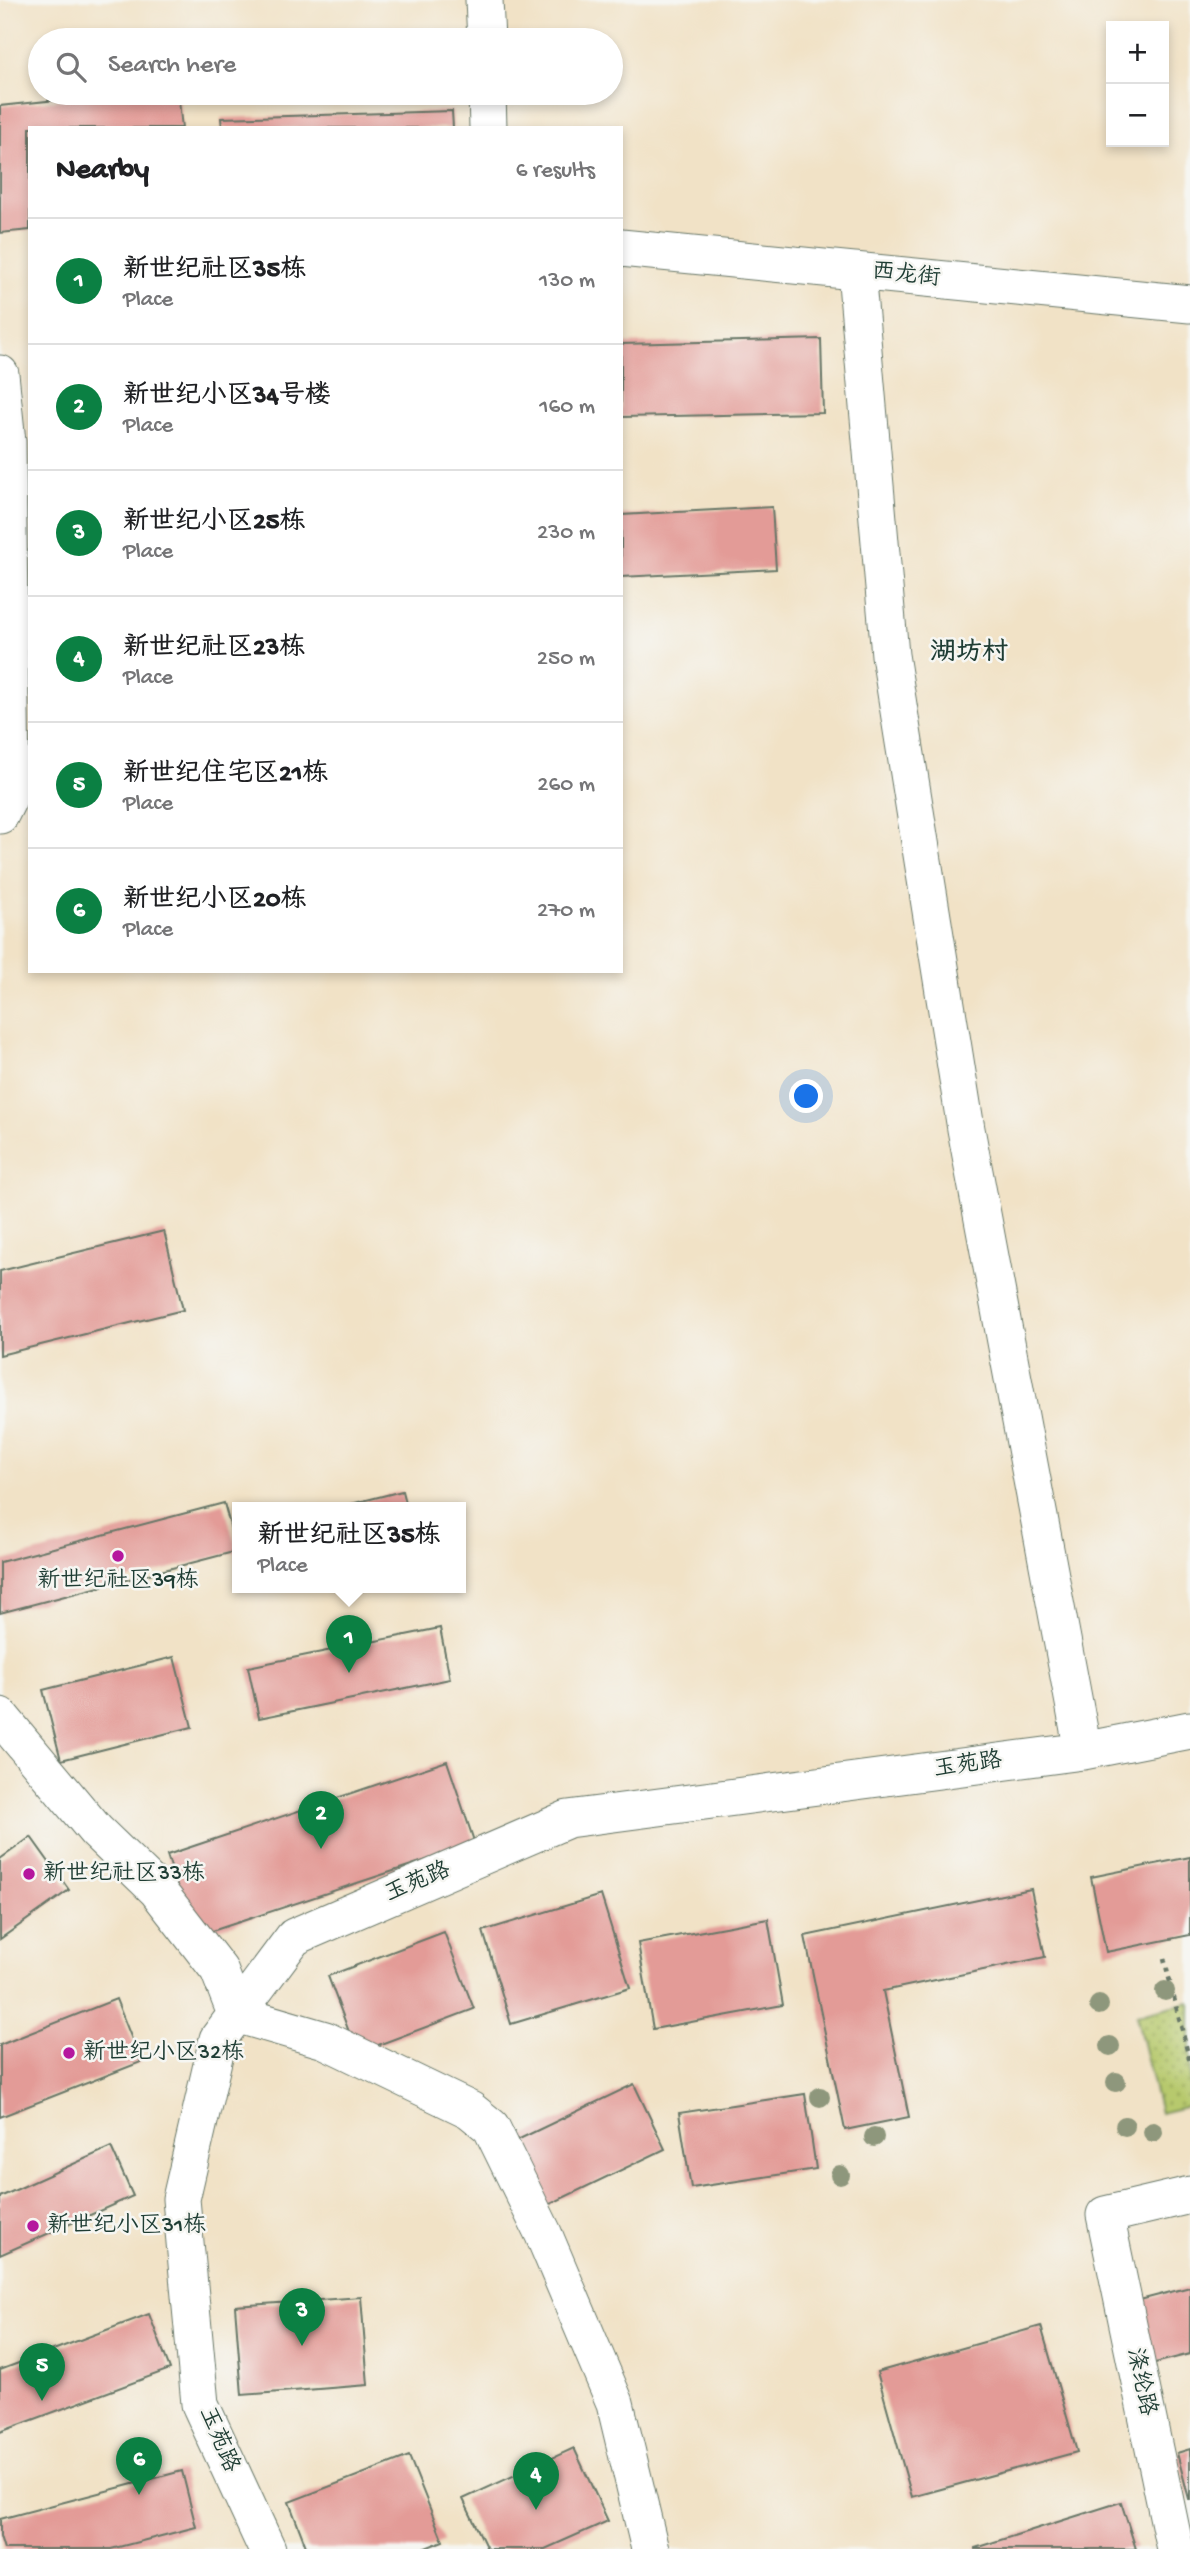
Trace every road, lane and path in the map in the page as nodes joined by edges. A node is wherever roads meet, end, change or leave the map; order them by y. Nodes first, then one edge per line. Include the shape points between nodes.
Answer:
1 (485, 0) edge
2 (486, 28) edge
3 (487, 105) edge
4 (488, 126) edge
5 (623, 248) edge
6 (856, 271) junction
7 (1190, 304) edge
8 (0, 374) edge
9 (0, 815) edge
10 (0, 1716) edge
11 (1190, 1730) edge
12 (1083, 1751) junction
13 (1164, 1958) dead end
14 (236, 2014) junction
15 (1190, 2062) edge
16 (1190, 2194) edge
17 (267, 2549) edge
18 (650, 2549) edge
19 (1175, 2549) edge

1 - 2 street
3 - 4 street
5 - 6 street, 西龙街
6 - 7 street, 西龙街
6 - 12 street via 890,655 966,1129
8 - 9 street via 8,442 11,793
10 - 14 street via 96,1830 158,1890 219,1970
11 - 12 street, 玉苑路
12 - 14 street, 玉苑路 via 568,1819 294,1937
13 - 15 path
14 - 17 street, 玉苑路 via 218,2039 181,2200 200,2404
14 - 18 street via 325,2040 470,2110 491,2127 543,2233 615,2403
16 - 19 street, 涤纶路 via 1105,2215

